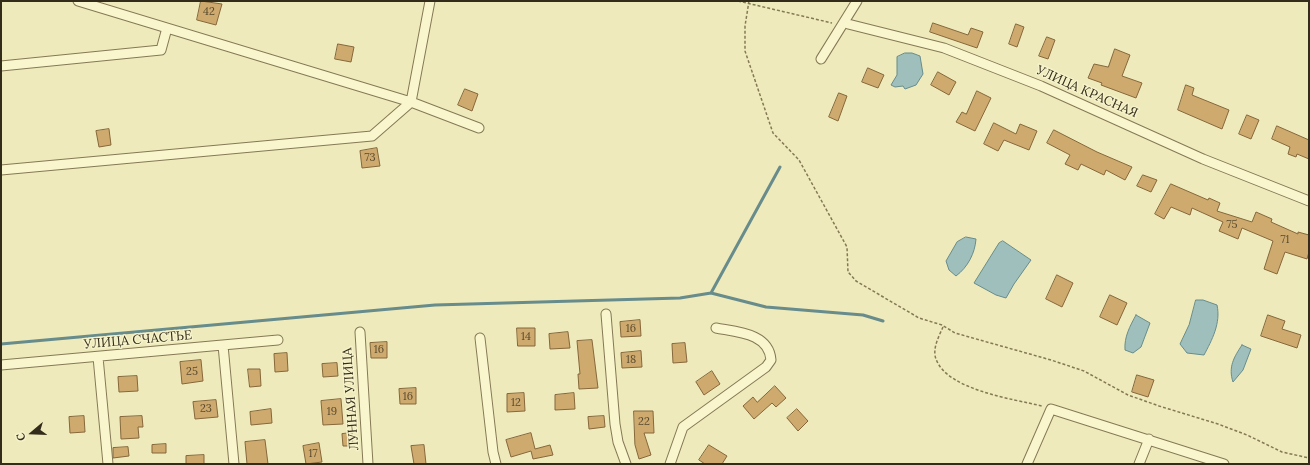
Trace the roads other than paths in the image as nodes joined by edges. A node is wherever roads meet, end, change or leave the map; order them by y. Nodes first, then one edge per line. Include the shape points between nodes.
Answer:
1 (78, 1) edge
2 (430, 1) edge
3 (857, 1) edge
4 (846, 24) junction
5 (167, 28) junction
6 (821, 58) dead end
7 (1, 66) edge
8 (411, 102) junction
9 (479, 128) dead end
10 (1, 170) edge
11 (1309, 201) edge
12 (606, 314) dead end
13 (716, 328) dead end
14 (360, 332) dead end
15 (480, 338) dead end
16 (278, 340) dead end
17 (223, 345) junction
18 (98, 356) junction
19 (2, 366) edge
20 (1149, 439) junction
21 (108, 464) edge
22 (234, 464) edge
23 (368, 464) edge
24 (496, 464) edge
25 (626, 464) edge
26 (670, 464) edge
27 (1027, 464) edge
28 (1139, 464) edge
29 (1224, 464) edge

1 - 5 street
2 - 8 street
3 - 4 street
4 - 6 street
4 - 11 street, УЛИЦА КРАСНАЯ via 944,48 1041,86 1203,159
5 - 7 street via 161,50
5 - 8 street
8 - 9 street
8 - 10 street via 372,136
12 - 25 street via 615,424
13 - 26 street via 759,339 768,347 771,360 766,367 684,427
14 - 23 street, ЛУННАЯ УЛИЦА
15 - 24 street
16 - 17 street, УЛИЦА СЧАСТЬЕ
17 - 18 street, УЛИЦА СЧАСТЬЕ
17 - 22 street
18 - 19 street, УЛИЦА СЧАСТЬЕ
18 - 21 street
20 - 27 street via 1051,409
20 - 28 street
20 - 29 street

